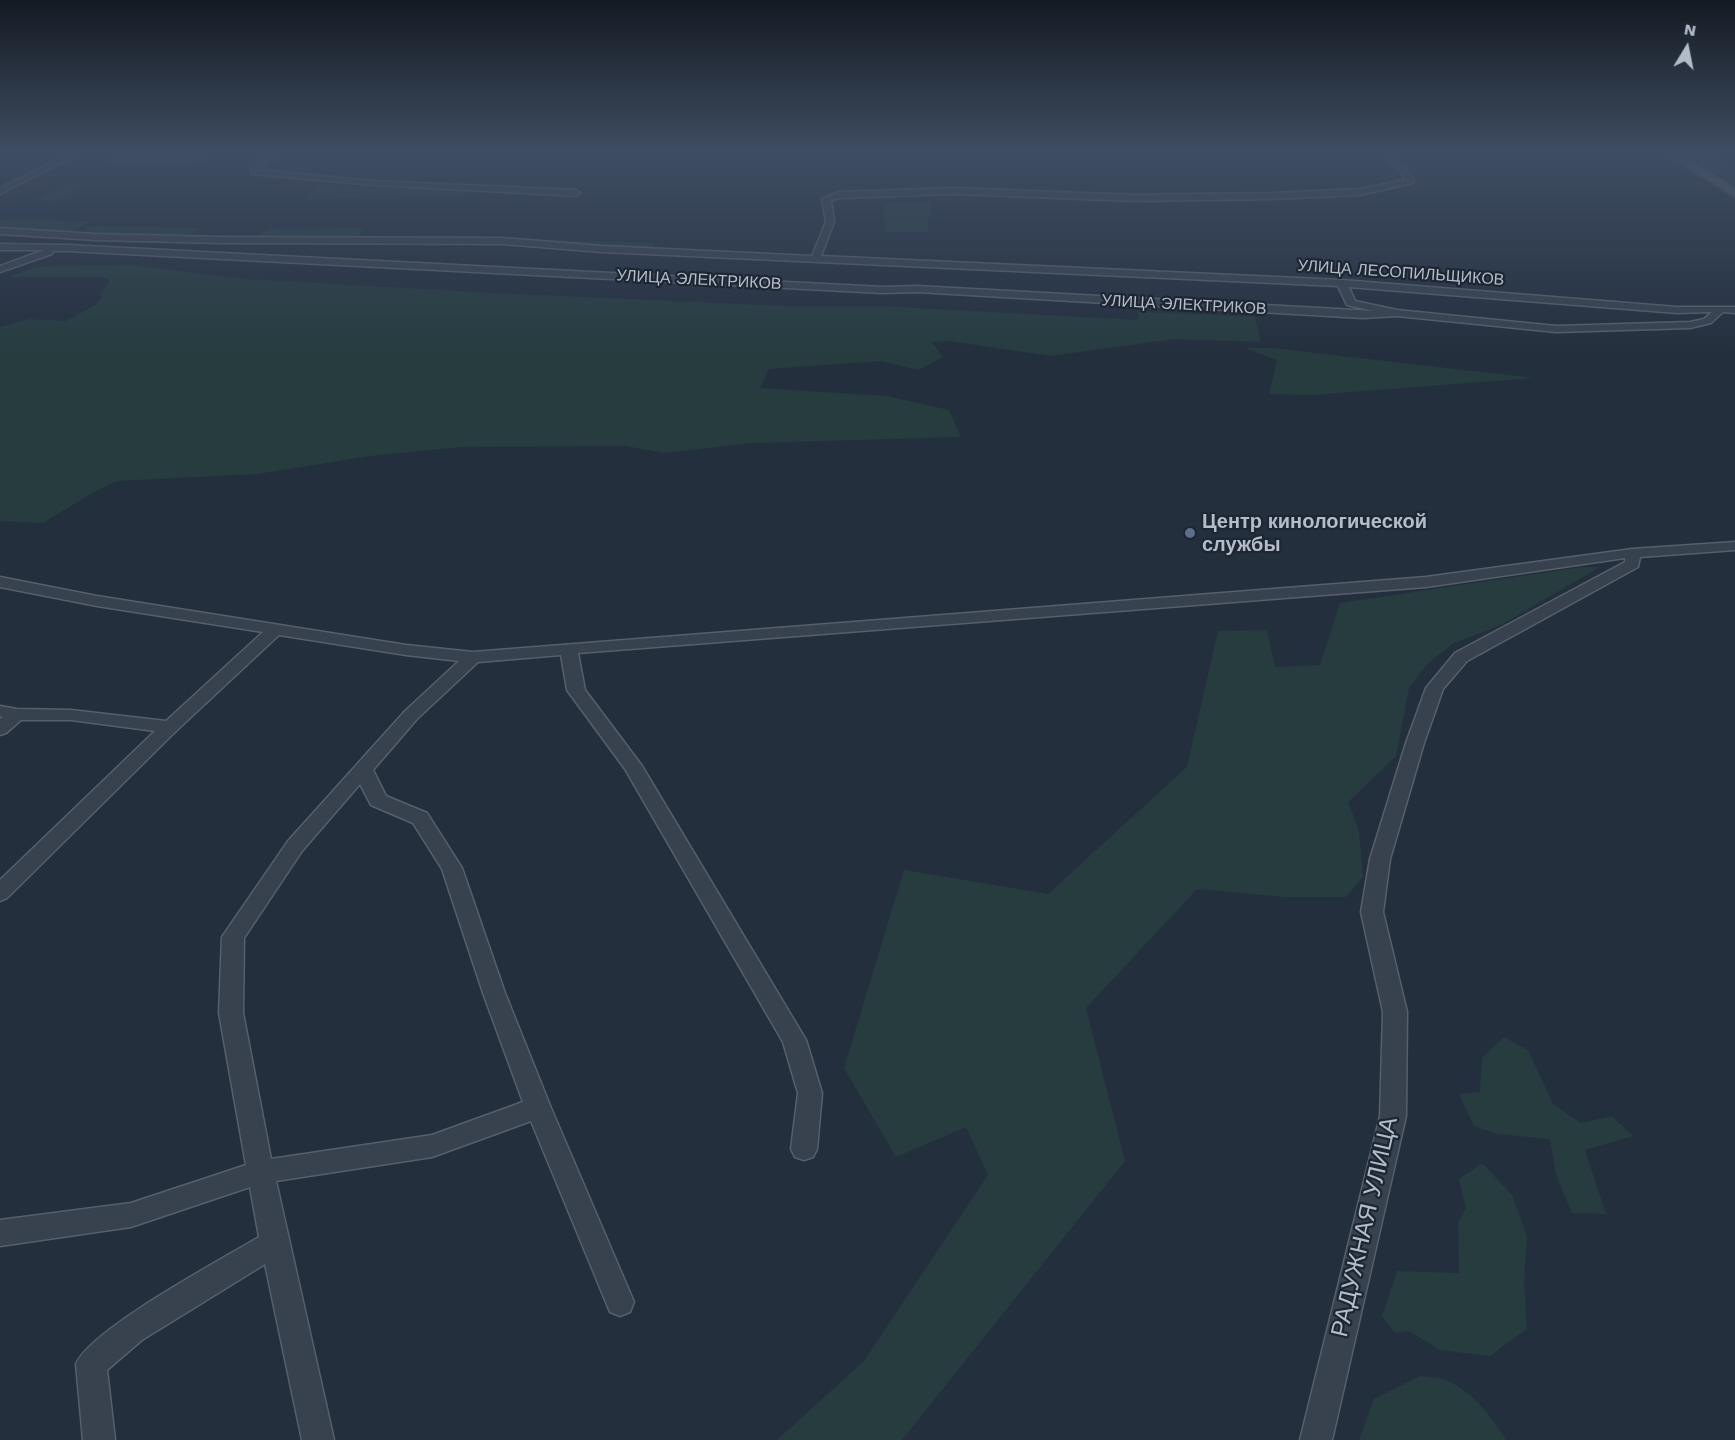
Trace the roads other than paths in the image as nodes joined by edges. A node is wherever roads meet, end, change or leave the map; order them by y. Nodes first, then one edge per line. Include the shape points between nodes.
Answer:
1 (830, 221) edge
2 (0, 231) edge
3 (95, 237) junction
4 (0, 247) edge
5 (67, 248) junction
6 (816, 257) junction
7 (0, 269) edge
8 (1341, 283) junction
9 (1720, 309) junction
10 (1735, 310) edge
11 (1397, 313) junction
12 (1735, 546) edge
13 (1632, 553) junction
14 (8, 584) edge
15 (0, 598) edge
16 (276, 629) junction
17 (569, 650) junction
18 (473, 657) junction
19 (8, 712) edge
20 (170, 727) junction
21 (0, 729) edge
22 (363, 768) junction
23 (0, 893) edge
24 (538, 1108) junction
25 (804, 1149) dead end
26 (260, 1172) junction
27 (0, 1233) edge
28 (274, 1243) junction
29 (620, 1302) dead end
30 (99, 1440) edge
31 (318, 1440) edge
32 (1316, 1440) edge

1 - 6 street
2 - 3 street, УЛИЦА ЛЕСОПИЛЬЩИКОВ
3 - 5 street
3 - 6 street, УЛИЦА ЛЕСОПИЛЬЩИКОВ via 502,241
4 - 5 street, УЛИЦА ЭЛЕКТРИКОВ
5 - 7 street
5 - 11 street, УЛИЦА ЭЛЕКТРИКОВ via 1363,315
6 - 8 street, УЛИЦА ЛЕСОПИЛЬЩИКОВ
8 - 9 street, УЛИЦА ЛЕСОПИЛЬЩИКОВ via 1677,310
8 - 11 street via 1351,303
9 - 10 street, УЛИЦА ЛЕСОПИЛЬЩИКОВ
9 - 11 street via 1714,318 1698,324 1570,329
12 - 13 street
13 - 17 street via 1426,582
13 - 32 street, РАДУЖНАЯ УЛИЦА via 1633,564 1461,657 1435,688 1415,743 1380,859 1372,912 1395,1012 1393,1116
14 - 15 street
14 - 16 street
16 - 18 street
16 - 20 street
17 - 18 street
17 - 25 street via 576,690 633,766 794,1040 810,1093
18 - 22 street via 411,715
19 - 20 street
19 - 21 street
20 - 23 street
22 - 24 street via 378,800 420,818 452,868
22 - 26 street via 295,846 233,937 231,1013
24 - 26 street via 432,1146
24 - 29 street
26 - 27 street via 131,1215
26 - 28 street
28 - 30 street via 132,1330 91,1364
28 - 31 street

